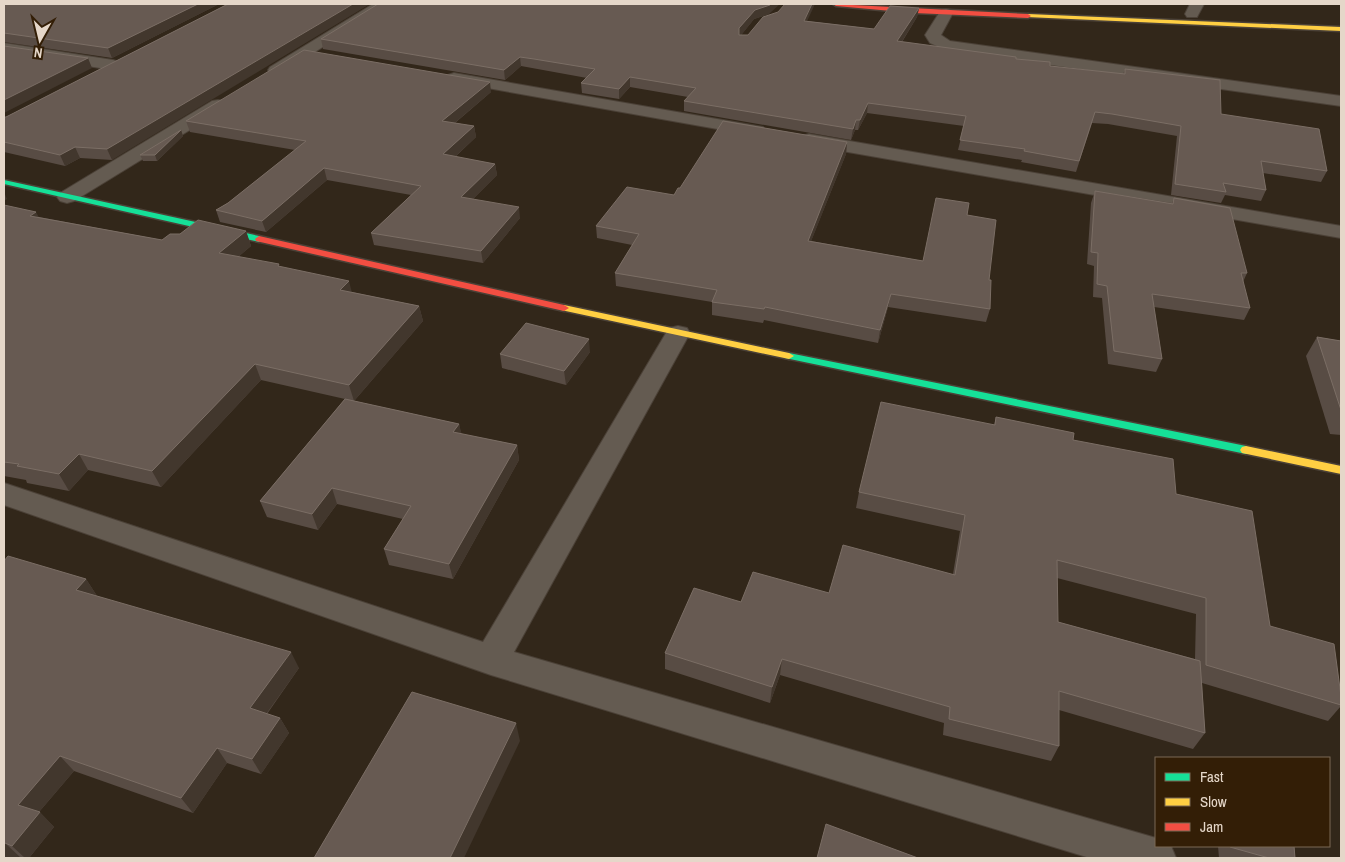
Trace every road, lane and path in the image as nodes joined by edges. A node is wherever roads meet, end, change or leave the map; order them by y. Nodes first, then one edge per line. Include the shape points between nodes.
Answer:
1 (383, 4) edge
2 (836, 4) edge
3 (946, 8) edge
4 (1194, 9) edge
5 (1341, 20) edge
6 (1341, 29) edge
7 (4, 48) edge
8 (305, 53) junction
9 (130, 56) edge
10 (334, 58) edge
11 (113, 65) junction
12 (432, 75) edge
13 (88, 78) edge
14 (262, 78) edge
15 (228, 99) edge
16 (1341, 101) edge
17 (774, 134) edge
18 (794, 137) edge
19 (4, 182) edge
20 (67, 197) junction
21 (1341, 232) edge
22 (678, 333) junction
23 (1341, 470) edge
24 (4, 494) edge
25 (491, 660) junction
26 (1156, 858) edge

1 - 8 street
2 - 3 street
3 - 4 street
3 - 6 street
3 - 16 street via 933,35 935,40 946,45
4 - 5 street
7 - 11 street
8 - 10 street
8 - 14 street
9 - 11 street
11 - 13 street
12 - 17 street
15 - 20 street
18 - 21 street
19 - 20 street
20 - 22 street
22 - 23 street
22 - 25 street
24 - 25 street
25 - 26 street

